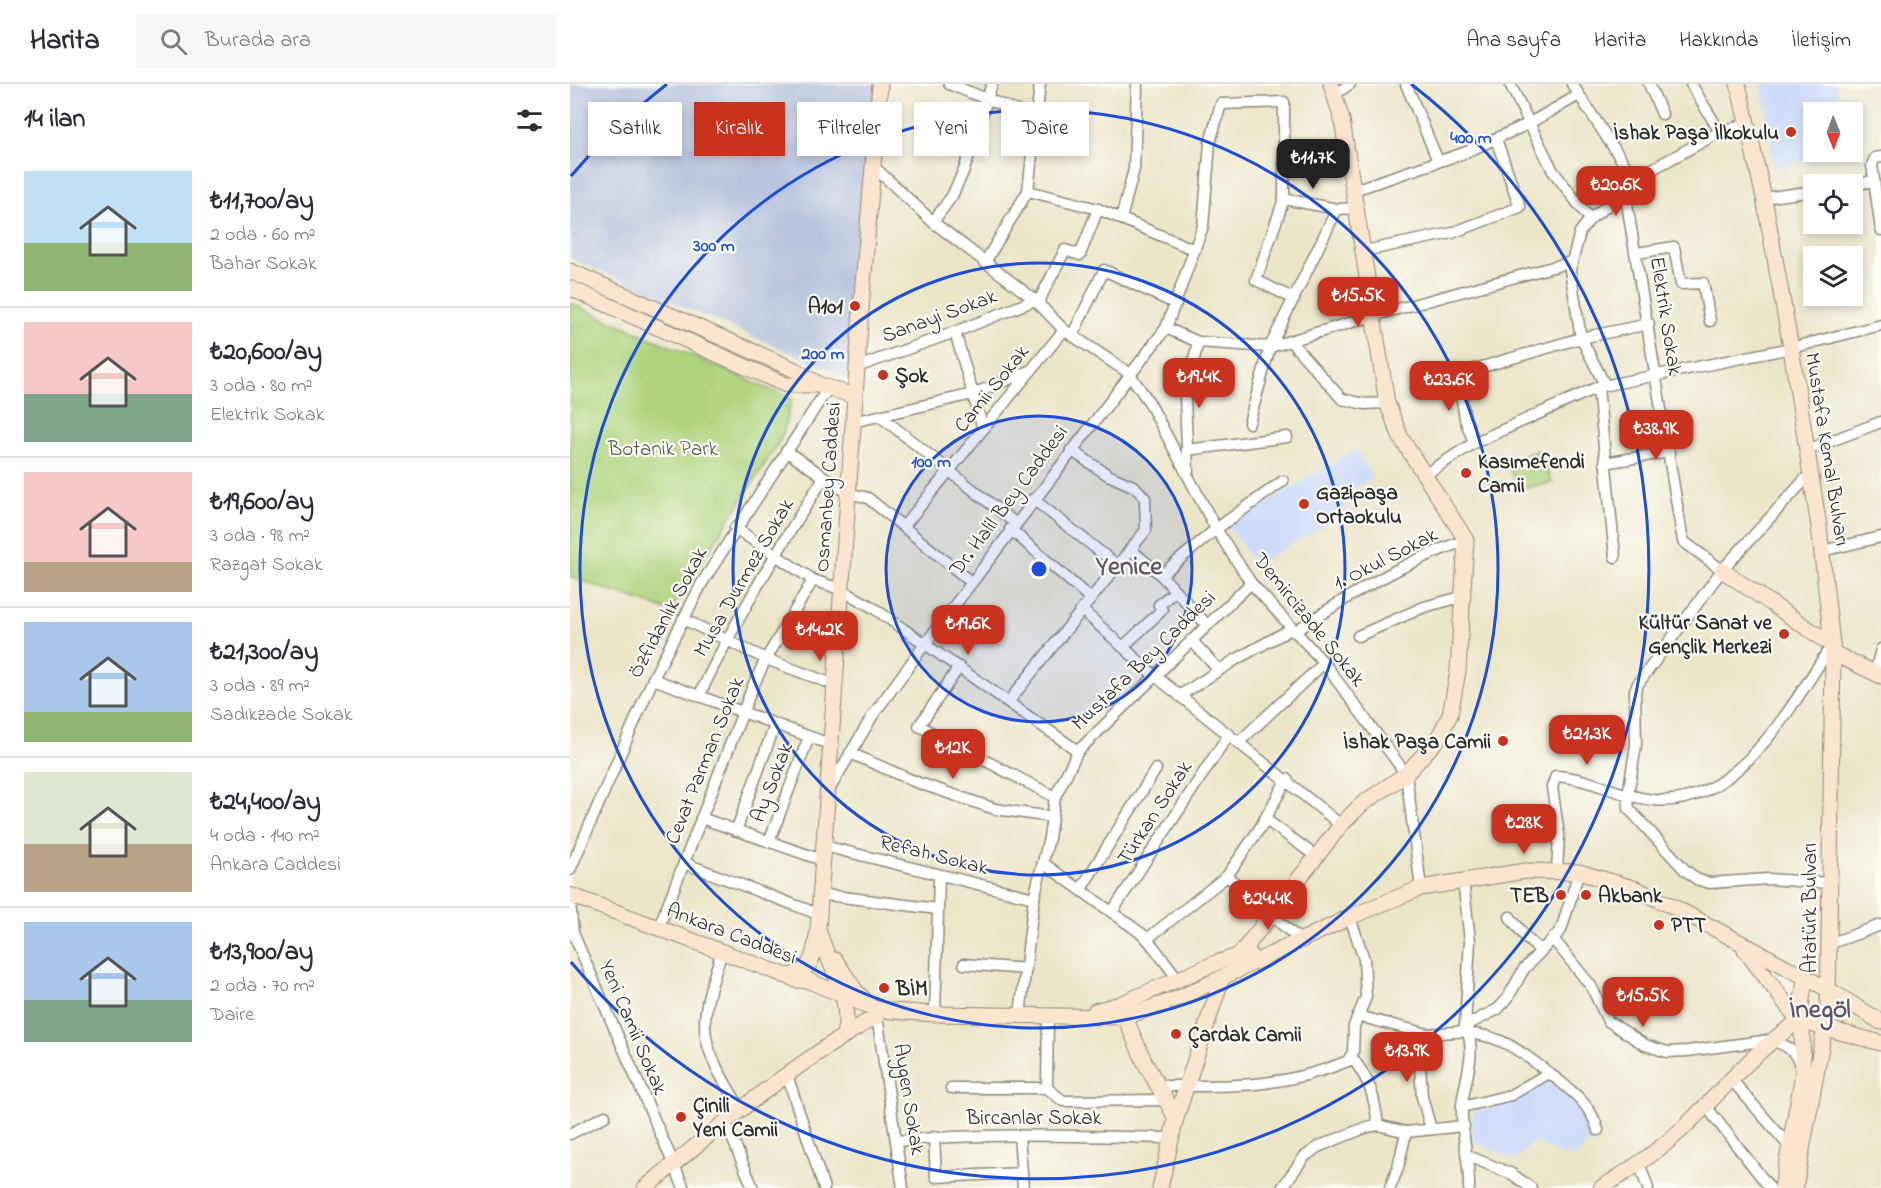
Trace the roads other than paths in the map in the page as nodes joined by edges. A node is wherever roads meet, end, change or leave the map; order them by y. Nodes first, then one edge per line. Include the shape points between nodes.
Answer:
1 (880, 84) edge
2 (949, 84) edge
3 (992, 84) edge
4 (1040, 84) edge
5 (1137, 84) edge
6 (1350, 84) edge
7 (1406, 84) edge
8 (1510, 84) edge
9 (1572, 84) edge
10 (1649, 84) edge
11 (1691, 84) edge
12 (1738, 84) edge
13 (1332, 89) edge
14 (1579, 95) junction
15 (986, 99) junction
16 (1038, 102) edge
17 (1001, 105) edge
18 (1662, 114) dead end
19 (1528, 124) junction
20 (1746, 124) junction
21 (1720, 132) junction
22 (1496, 139) junction
23 (1032, 156) edge
24 (1881, 157) edge
25 (1438, 161) junction
26 (873, 166) junction
27 (1634, 178) junction
28 (1874, 181) junction
29 (1863, 183) edge
30 (1354, 190) junction
31 (1028, 191) junction
32 (1625, 192) junction
33 (1803, 193) edge
34 (1764, 198) junction
35 (1284, 199) junction
36 (1357, 208) junction
37 (1337, 209) junction
38 (1098, 210) junction
39 (1121, 219) junction
40 (1590, 219) junction
41 (933, 222) junction
42 (1881, 230) edge
43 (1195, 250) junction
44 (1364, 251) junction
45 (1637, 253) junction
46 (985, 262) junction
47 (1571, 262) junction
48 (570, 272) edge
49 (570, 288) edge
50 (1294, 299) junction
51 (1037, 301) junction
52 (1176, 304) junction
53 (1372, 316) junction
54 (656, 318) junction
55 (1710, 321) dead end
56 (1649, 324) junction
57 (1881, 324) edge
58 (1166, 328) junction
59 (955, 332) junction
60 (1068, 333) junction
61 (1581, 338) junction
62 (1198, 342) junction
63 (1291, 342) junction
64 (1270, 347) junction
65 (1791, 348) junction
66 (857, 367) junction
67 (1031, 370) junction
68 (1129, 373) junction
69 (1656, 377) junction
70 (1601, 386) junction
71 (824, 387) junction
72 (973, 394) junction
73 (854, 396) junction
74 (1387, 403) junction
75 (880, 416) junction
76 (853, 422) junction
77 (1249, 423) dead end
78 (1881, 423) edge
79 (983, 429) junction
80 (1287, 437) dead end
81 (1474, 443) junction
82 (1071, 450) junction
83 (1187, 450) junction
84 (1807, 450) junction
85 (786, 451) junction
86 (1669, 452) junction
87 (1605, 463) junction
88 (948, 471) junction
89 (1811, 473) junction
90 (1188, 474) junction
91 (1424, 475) junction
92 (823, 479) junction
93 (1283, 481) dead end
94 (848, 493) junction
95 (1033, 500) junction
96 (904, 526) junction
97 (1013, 526) junction
98 (735, 528) junction
99 (1216, 529) junction
100 (1881, 537) edge
101 (1466, 540) junction
102 (1130, 549) junction
103 (1822, 551) junction
104 (774, 555) junction
105 (1615, 557) dead end
106 (1117, 565) junction
107 (1722, 570) junction
108 (1161, 575) junction
109 (813, 580) junction
110 (971, 582) junction
111 (1251, 583) junction
112 (840, 589) junction
113 (1175, 591) junction
114 (1461, 597) junction
115 (1091, 599) junction
116 (1083, 610) junction
117 (683, 619) junction
118 (1207, 625) junction
119 (1292, 631) junction
120 (1358, 636) dead end
121 (1191, 640) junction
122 (726, 641) junction
123 (924, 644) junction
124 (1123, 647) junction
125 (1833, 649) junction
126 (1881, 649) edge
127 (766, 659) junction
128 (1324, 663) junction
129 (959, 667) junction
130 (1219, 670) junction
131 (1154, 675) junction
132 (1878, 675) edge
133 (653, 679) junction
134 (835, 685) junction
135 (699, 696) junction
136 (1179, 696) junction
137 (1009, 701) junction
138 (742, 713) junction
139 (775, 725) junction
140 (1229, 734) junction
141 (808, 737) junction
142 (1239, 742) junction
143 (832, 745) junction
144 (1078, 751) junction
145 (850, 753) junction
146 (1156, 770) dead end
147 (1406, 774) junction
148 (1287, 779) junction
149 (829, 791) junction
150 (1628, 795) junction
151 (1055, 797) junction
152 (1052, 817) junction
153 (701, 818) junction
154 (1265, 819) junction
155 (1341, 825) junction
156 (1830, 826) joint
157 (736, 831) junction
158 (769, 842) junction
159 (823, 853) junction
160 (1317, 857) junction
161 (684, 863) junction
162 (1043, 863) junction
163 (570, 870) edge
164 (1557, 870) junction
165 (1579, 872) junction
166 (939, 876) junction
167 (1227, 876) junction
168 (1463, 880) junction
169 (1830, 883) junction
170 (1421, 888) junction
171 (1081, 889) junction
172 (819, 894) junction
173 (570, 895) edge
174 (1034, 898) junction
175 (570, 902) edge
176 (937, 909) junction
177 (1112, 912) junction
178 (1272, 913) junction
179 (1350, 917) junction
180 (1510, 917) dead end
181 (1881, 925) edge
182 (659, 927) junction
183 (819, 929) junction
184 (1147, 939) junction
185 (1301, 940) junction
186 (1554, 940) junction
187 (1829, 944) junction
188 (1742, 945) junction
189 (1541, 951) junction
190 (722, 952) junction
191 (1241, 953) junction
192 (1215, 963) junction
193 (964, 964) dead end
194 (1026, 969) junction
195 (791, 978) junction
196 (1222, 978) junction
197 (1805, 979) junction
198 (1179, 980) junction
199 (1829, 990) junction
200 (849, 997) junction
201 (1123, 1010) junction
202 (877, 1013) junction
203 (935, 1014) junction
204 (1020, 1015) junction
205 (1048, 1016) junction
206 (1358, 1016) junction
207 (1798, 1021) junction
208 (1881, 1022) edge
209 (1827, 1028) junction
210 (1467, 1031) junction
211 (1418, 1032) junction
212 (844, 1035) junction
213 (1770, 1040) junction
214 (1875, 1040) edge
215 (1351, 1056) junction
216 (1549, 1073) junction
217 (1809, 1074) junction
218 (787, 1075) junction
219 (1730, 1078) junction
220 (1186, 1086) junction
221 (951, 1088) dead end
222 (1047, 1088) junction
223 (1160, 1093) junction
224 (1705, 1105) junction
225 (1462, 1107) junction
226 (742, 1110) junction
227 (605, 1116) dead end
228 (1176, 1118) junction
229 (726, 1123) junction
230 (1378, 1125) junction
231 (1464, 1126) junction
232 (1431, 1128) junction
233 (1598, 1130) dead end
234 (1406, 1132) junction
235 (570, 1134) edge
236 (1019, 1136) junction
237 (934, 1137) junction
238 (1171, 1138) junction
239 (897, 1141) junction
240 (1789, 1146) junction
241 (1468, 1156) junction
242 (1640, 1163) junction
243 (674, 1164) junction
244 (1022, 1173) junction
245 (1287, 1186) edge
246 (645, 1188) edge
247 (684, 1188) edge
248 (753, 1188) edge
249 (824, 1188) edge
250 (903, 1188) edge
251 (1023, 1188) edge
252 (1160, 1188) edge
253 (1390, 1188) edge
254 (1469, 1188) edge
255 (1532, 1188) edge
256 (1600, 1188) edge
257 (1648, 1188) edge
258 (1770, 1188) edge
259 (1782, 1188) edge
260 (1795, 1188) edge

1 - 26 street, Osmanbey Caddesi
2 - 15 street
3 - 15 street
4 - 16 street
5 - 39 street via 1134,169
6 - 13 street
7 - 25 street
8 - 19 street
9 - 14 street
10 - 18 street
11 - 21 street
12 - 20 street, Mustafa Kemal Bulvarı
13 - 30 street via 1342,120
14 - 19 street
14 - 27 street
15 - 17 street
15 - 41 street via 964,170 952,196
19 - 22 street
19 - 40 street via 1552,171
20 - 21 street
20 - 34 street, Mustafa Kemal Bulvarı
21 - 27 street
22 - 25 street
22 - 44 street via 1520,207 1452,232
23 - 31 street
24 - 28 street via 1875,158 1872,165
25 - 30 street
26 - 41 street
26 - 66 street, Osmanbey Caddesi
27 - 32 street
28 - 29 street
28 - 42 street
30 - 36 street
31 - 38 street
31 - 46 street
32 - 40 street
32 - 45 street, Elektrik Sokak
33 - 34 street
34 - 65 street, Mustafa Kemal Bulvarı
35 - 37 street
35 - 43 street, Dr. Halil Bey Caddesi via 1284,102 1221,104 1213,126 1203,226
35 - 50 street via 1256,280
36 - 37 street
36 - 44 street
37 - 50 street
38 - 39 street
38 - 51 street via 1080,255 1065,250
39 - 43 street
40 - 47 street via 1580,232
41 - 46 street
43 - 52 street, Dr. Halil Bey Caddesi
44 - 53 street
45 - 55 street via 1674,247 1681,284 1703,283
45 - 56 street, Elektrik Sokak
46 - 51 street
47 - 53 street
47 - 61 street
48 - 54 street
49 - 54 street
50 - 64 street
51 - 59 street, Sanayi Sokak
51 - 60 street
52 - 58 street, Dr. Halil Bey Caddesi
52 - 60 street, Camii Sokak via 1104,270
53 - 63 street
53 - 74 street
54 - 71 street via 786,385
56 - 61 street
56 - 69 street, Elektrik Sokak
57 - 65 street
58 - 62 street
58 - 68 street, Dr. Halil Bey Caddesi
59 - 66 street, Sanayi Sokak
59 - 72 street
60 - 67 street, Camii Sokak
60 - 68 street
61 - 70 street
61 - 81 street via 1458,374 1465,419
62 - 64 street
62 - 83 street, Demircizade Sokak via 1185,397
63 - 64 street
63 - 74 street via 1342,399
64 - 77 street
65 - 69 street
65 - 84 street, Mustafa Kemal Bulvarı
66 - 73 street, Osmanbey Caddesi
67 - 72 street
67 - 79 street, Camii Sokak
68 - 82 street, Dr. Halil Bey Caddesi
68 - 90 street
69 - 70 street
69 - 86 street, Elektrik Sokak
70 - 81 street
70 - 87 street
71 - 73 street
71 - 85 street, Özfidanlık Sokak
72 - 75 street
72 - 79 street
73 - 76 street, Osmanbey Caddesi
74 - 91 street via 1401,438
75 - 76 street
75 - 88 street
76 - 94 street, Osmanbey Caddesi
78 - 84 street
79 - 88 street, Camii Sokak
80 - 83 street
81 - 91 street
82 - 95 street, Dr. Halil Bey Caddesi
82 - 102 street via 1108,475 1135,487 1145,498 1146,530
83 - 90 street, Demircizade Sokak
84 - 89 street, Mustafa Kemal Bulvarı
85 - 92 street
85 - 98 street, Özfidanlık Sokak
86 - 87 street
86 - 107 street, Elektrik Sokak via 1683,541
87 - 105 street
88 - 96 street, Camii Sokak
88 - 97 street
89 - 103 street, Mustafa Kemal Bulvarı
89 - 107 street
90 - 99 street, Demircizade Sokak
91 - 101 street
92 - 94 street
92 - 104 street, Musa Durmez Sokak
93 - 99 street
94 - 96 street via 868,498
94 - 112 street, Osmanbey Caddesi
95 - 97 street, Dr. Halil Bey Caddesi
95 - 106 street
96 - 110 street
97 - 110 street, Dr. Halil Bey Caddesi
97 - 115 street
98 - 104 street
98 - 117 street, Özfidanlık Sokak
99 - 108 street
99 - 111 street, Demircizade Sokak
100 - 103 street
101 - 114 street
101 - 119 street, 1. Okul Sokak via 1400,568
102 - 106 street
102 - 108 street
103 - 125 street, Mustafa Kemal Bulvarı
104 - 109 street
104 - 122 street, Musa Durmez Sokak
106 - 115 street
107 - 125 street
107 - 150 street via 1653,660 1635,690 1636,745
108 - 113 street
109 - 112 street
109 - 127 street, Cevat Parman Sokak
110 - 123 street, Dr. Halil Bey Caddesi
111 - 118 street, Mustafa Bey Caddesi
111 - 119 street, Demircizade Sokak
112 - 123 street
112 - 134 street, Osmanbey Caddesi
113 - 118 street
113 - 124 street via 1159,605 1162,610
114 - 120 street via 1424,607
114 - 147 street via 1458,671 1450,715 1437,740
115 - 116 street
116 - 124 street
116 - 137 street
117 - 122 street
117 - 133 street, Özfidanlık Sokak
118 - 121 street, Mustafa Bey Caddesi
119 - 128 street, Demircizade Sokak
119 - 130 street, 1. Okul Sokak
121 - 130 street
121 - 131 street, Mustafa Bey Caddesi
122 - 127 street
122 - 135 street, Musa Durmez Sokak
123 - 129 street
123 - 145 street, Dr. Halil Bey Caddesi
124 - 131 street
125 - 132 street
125 - 150 street via 1793,705 1728,779 1688,799 1656,800
125 - 156 street, Mustafa Kemal Bulvarı
126 - 132 street
127 - 134 street
127 - 138 street, Cevat Parman Sokak
128 - 142 street
128 - 147 street, Demircizade Sokak
129 - 137 street
129 - 151 street via 919,726
130 - 136 street, 1. Okul Sokak
131 - 136 street
131 - 144 street, Mustafa Bey Caddesi
133 - 135 street
133 - 163 street, Özfidanlık Sokak
134 - 143 street, Osmanbey Caddesi
135 - 138 street
136 - 140 street
137 - 144 street
138 - 139 street
138 - 153 street, Cevat Parman Sokak
139 - 141 street
139 - 157 street
140 - 142 street
140 - 177 street, Türkan Sokak
141 - 143 street
141 - 158 street, Ay Sokak
142 - 148 street
143 - 149 street, Osmanbey Caddesi
144 - 151 street, Mustafa Bey Caddesi
145 - 149 street, Dr. Halil Bey Caddesi
145 - 152 street via 916,782 994,808
146 - 171 street
147 - 155 street via 1362,804
147 - 170 street
148 - 154 street
148 - 155 street
149 - 159 street, Osmanbey Caddesi
150 - 164 street via 1587,781 1556,776 1553,779 1559,835
150 - 169 street via 1629,809 1698,880
151 - 152 street, Mustafa Bey Caddesi
152 - 162 street, Mustafa Bey Caddesi
153 - 157 street, Refah Sokak
153 - 161 street, Cevat Parman Sokak
154 - 160 street
154 - 167 street
155 - 160 street
156 - 169 street, Atatürk Bulvarı
157 - 158 street, Refah Sokak
158 - 159 street, Refah Sokak
159 - 166 street, Refah Sokak
159 - 172 street, Osmanbey Caddesi
160 - 178 street
161 - 182 street, Cevat Parman Sokak
161 - 183 street
162 - 171 street
162 - 174 street, Mustafa Bey Caddesi
164 - 165 street
164 - 168 street
165 - 186 street via 1561,930
165 - 188 street via 1636,888
166 - 174 street, Refah Sokak
166 - 176 street
167 - 178 street
167 - 184 street
168 - 170 street
168 - 210 street via 1470,941
169 - 187 street, Atatürk Bulvarı
170 - 179 street
171 - 177 street
172 - 176 street
172 - 183 street, Osmanbey Caddesi
173 - 182 street, Ankara Caddesi
174 - 194 street, Mustafa Bey Caddesi
175 - 243 street, Yeni Camii Sokak via 573,933
176 - 203 street
177 - 184 street
178 - 185 street
178 - 191 street
179 - 185 street
179 - 206 street via 1366,977 1366,997
180 - 189 street
181 - 187 street
182 - 190 street, Ankara Caddesi
183 - 195 street via 810,965
183 - 200 street
184 - 198 street
185 - 191 street
185 - 196 street
186 - 189 street
186 - 213 street via 1591,986 1608,1021 1645,1045 1667,1052
187 - 199 street, Atatürk Bulvarı
188 - 197 street
188 - 207 street
189 - 210 street via 1498,1009
190 - 195 street, Ankara Caddesi
190 - 226 street via 706,998 706,1041 720,1075
191 - 192 street
192 - 196 street
192 - 198 street
193 - 194 street
194 - 204 street, Mustafa Bey Caddesi
195 - 200 street, Ankara Caddesi
196 - 201 street via 1179,999
196 - 220 street
197 - 199 street
197 - 207 street
198 - 201 street
199 - 208 street
199 - 209 street, Atatürk Bulvarı
200 - 202 street, Ankara Caddesi
200 - 212 street
201 - 205 street, Ankara Caddesi via 1074,1017
201 - 223 street
202 - 203 street, Ankara Caddesi via 917,1018
202 - 212 street
202 - 239 street, Aygen Sokak
203 - 204 street, Ankara Caddesi
204 - 205 street, Ankara Caddesi
205 - 222 street
206 - 211 street
206 - 215 street
207 - 209 street
207 - 213 street
207 - 217 street
209 - 214 street
209 - 217 street, Atatürk Bulvarı
210 - 211 street
210 - 216 street via 1518,1049
210 - 225 street via 1471,1057
211 - 232 street via 1422,1097
212 - 218 street
213 - 217 street via 1792,1051
213 - 219 street
214 - 217 street via 1846,1038 1834,1043
215 - 220 street via 1335,1066 1275,1084 1231,1088
215 - 230 street via 1368,1079 1375,1097
216 - 225 street via 1511,1095
216 - 233 street via 1584,1102
217 - 240 street
217 - 260 street
218 - 226 street
218 - 249 street
219 - 224 street
219 - 240 street
220 - 223 street
220 - 228 street
221 - 222 street
222 - 223 street via 1063,1101
223 - 228 street
224 - 242 street
224 - 258 street
225 - 231 street
226 - 229 street
227 - 235 street
228 - 238 street
229 - 243 street
229 - 248 street
230 - 234 street
230 - 245 street via 1320,1146 1304,1157
231 - 232 street
231 - 241 street
232 - 234 street
234 - 253 street
236 - 237 street, Bircanlar Sokak
236 - 238 street, Bircanlar Sokak
236 - 244 street
237 - 239 street, Bircanlar Sokak
237 - 244 street via 936,1177
238 - 252 street
239 - 250 street, Aygen Sokak
240 - 259 street
241 - 254 street
241 - 255 street via 1512,1174
242 - 256 street
242 - 257 street
243 - 246 street
243 - 247 street, Yeni Camii Sokak
244 - 251 street

